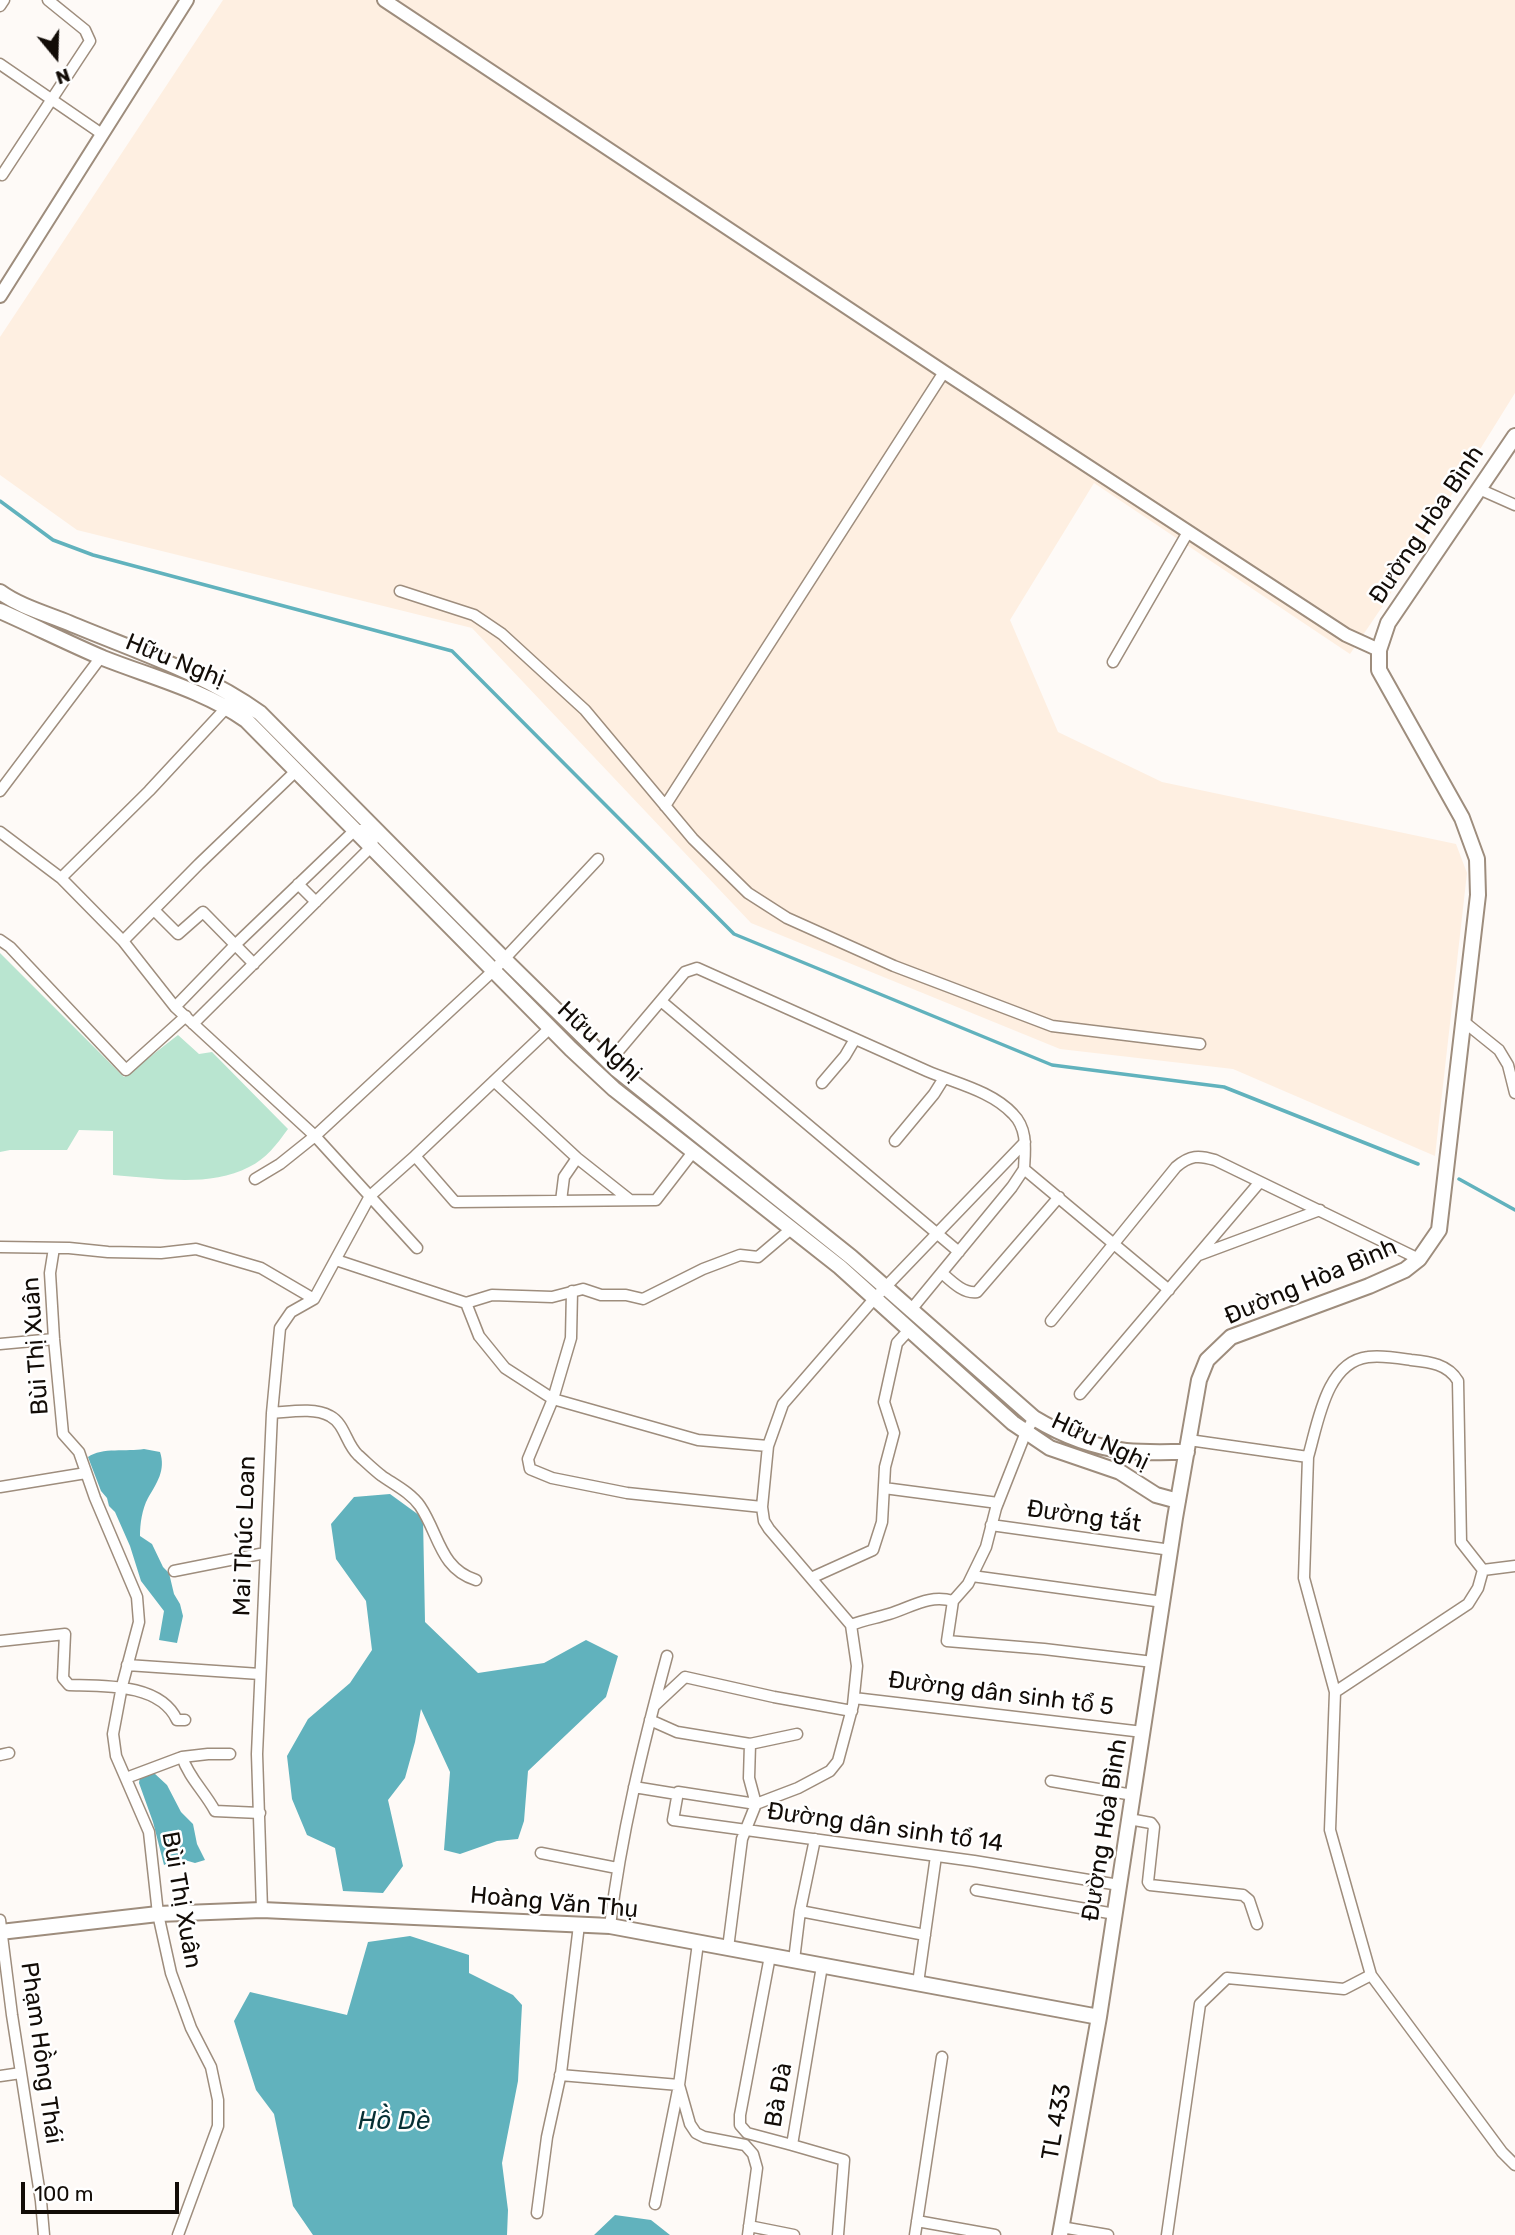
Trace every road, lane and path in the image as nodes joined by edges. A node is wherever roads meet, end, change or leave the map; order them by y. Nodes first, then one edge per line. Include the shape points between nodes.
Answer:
1 (5, 0) edge
2 (48, 0) edge
3 (384, 0) edge
4 (184, 1) edge
5 (0, 6) edge
6 (0, 64) edge
7 (52, 99) junction
8 (102, 134) junction
9 (0, 174) edge
10 (2, 288) edge
11 (944, 372) junction
12 (1515, 436) edge
13 (1479, 489) junction
14 (1515, 505) edge
15 (1188, 532) junction
16 (400, 591) dead end
17 (0, 592) edge
18 (0, 611) edge
19 (58, 619) junction
20 (51, 634) junction
21 (1379, 650) junction
22 (101, 657) junction
23 (1113, 662) dead end
24 (227, 707) junction
25 (296, 771) junction
26 (0, 790) edge
27 (665, 806) junction
28 (355, 830) junction
29 (376, 830) junction
30 (0, 832) edge
31 (371, 847) junction
32 (597, 859) dead end
33 (61, 878) junction
34 (298, 884) junction
35 (316, 902) junction
36 (154, 910) junction
37 (0, 940) edge
38 (123, 941) junction
39 (235, 946) junction
40 (504, 959) junction
41 (254, 964) junction
42 (493, 971) junction
43 (661, 1001) junction
44 (175, 1007) junction
45 (190, 1020) junction
46 (1463, 1021) junction
47 (550, 1028) junction
48 (582, 1035) junction
49 (855, 1039) junction
50 (1200, 1044) dead end
51 (570, 1049) junction
52 (609, 1062) junction
53 (944, 1078) junction
54 (494, 1081) junction
55 (822, 1083) dead end
56 (1515, 1093) edge
57 (315, 1136) junction
58 (895, 1142) dead end
59 (1025, 1142) junction
60 (693, 1152) junction
61 (415, 1156) junction
62 (577, 1158) junction
63 (1024, 1169) junction
64 (255, 1179) dead end
65 (1259, 1183) junction
66 (370, 1196) junction
67 (1059, 1197) junction
68 (630, 1200) junction
69 (561, 1201) junction
70 (1320, 1210) junction
71 (791, 1229) junction
72 (937, 1233) junction
73 (1115, 1245) junction
74 (0, 1247) edge
75 (54, 1248) junction
76 (417, 1248) dead end
77 (959, 1252) junction
78 (1199, 1255) junction
79 (1419, 1259) junction
80 (336, 1260) junction
81 (942, 1273) junction
82 (885, 1287) junction
83 (1169, 1290) junction
84 (572, 1291) junction
85 (314, 1299) junction
86 (874, 1299) junction
87 (466, 1303) junction
88 (910, 1311) junction
89 (1051, 1321) dead end
90 (909, 1330) junction
91 (54, 1339) junction
92 (0, 1344) edge
93 (1080, 1394) dead end
94 (553, 1399) junction
95 (272, 1413) junction
96 (1034, 1418) junction
97 (1026, 1432) junction
98 (768, 1446) junction
99 (1188, 1446) junction
100 (1308, 1457) junction
101 (86, 1473) junction
102 (0, 1487) edge
103 (884, 1488) junction
104 (1178, 1501) junction
105 (998, 1503) junction
106 (762, 1507) junction
107 (992, 1525) junction
108 (1171, 1550) junction
109 (265, 1553) junction
110 (1515, 1566) edge
111 (1483, 1570) junction
112 (174, 1571) dead end
113 (972, 1576) junction
114 (811, 1578) junction
115 (476, 1580) dead end
116 (953, 1601) junction
117 (1163, 1602) junction
118 (851, 1625) junction
119 (0, 1641) edge
120 (667, 1656) dead end
121 (1153, 1662) junction
122 (127, 1665) junction
123 (260, 1674) junction
124 (122, 1686) junction
125 (1335, 1692) junction
126 (854, 1698) junction
127 (653, 1707) junction
128 (852, 1711) junction
129 (185, 1720) dead end
130 (650, 1720) junction
131 (1143, 1732) junction
132 (797, 1734) dead end
133 (750, 1745) junction
134 (230, 1754) dead end
135 (182, 1757) junction
136 (126, 1778) junction
137 (1051, 1781) dead end
138 (634, 1787) junction
139 (678, 1793) junction
140 (1133, 1795) junction
141 (756, 1804) junction
142 (260, 1813) junction
143 (1129, 1819) junction
144 (745, 1830) junction
145 (814, 1839) junction
146 (541, 1853) dead end
147 (936, 1856) junction
148 (617, 1868) junction
149 (1119, 1885) junction
150 (976, 1890) dead end
151 (262, 1910) junction
152 (800, 1911) junction
153 (158, 1914) junction
154 (1115, 1914) junction
155 (1257, 1924) dead end
156 (579, 1925) junction
157 (610, 1926) junction
158 (1, 1928) edge
159 (925, 1935) junction
160 (698, 1943) junction
161 (728, 1948) junction
162 (770, 1956) junction
163 (794, 1960) junction
164 (822, 1966) junction
165 (1371, 1975) junction
166 (918, 1983) junction
167 (1099, 2017) junction
168 (942, 2057) dead end
169 (21, 2073) junction
170 (561, 2075) junction
171 (0, 2076) edge
172 (679, 2085) junction
173 (751, 2135) junction
174 (745, 2145) junction
175 (792, 2145) junction
176 (1515, 2165) edge
177 (655, 2204) dead end
178 (537, 2213) dead end
179 (917, 2221) junction
180 (748, 2230) edge
181 (1060, 2231) edge
182 (44, 2235) edge
183 (178, 2235) edge
184 (794, 2235) edge
185 (838, 2235) edge
186 (915, 2235) edge
187 (995, 2235) edge
188 (1108, 2235) edge
189 (1167, 2235) edge

1 - 5 street
2 - 7 street via 85,30 90,41
3 - 11 street
4 - 8 street
6 - 7 street
7 - 8 street
7 - 9 street
8 - 10 street
11 - 15 street
11 - 27 street
12 - 13 main road, Đường Hòa Bình
13 - 14 street
13 - 21 main road, Đường Hòa Bình via 1388,623
15 - 21 street via 1346,635
15 - 23 street
16 - 27 street via 474,615 502,634 585,709
17 - 19 main road, Hữu Nghị
18 - 20 main road, Hữu Nghị
19 - 20 main road
19 - 29 main road, Hữu Nghị via 214,683 239,698 260,713
20 - 22 main road, Hữu Nghị
21 - 46 main road, Đường Hòa Bình via 1379,670 1462,818 1477,859 1478,895
22 - 24 main road, Hữu Nghị
22 - 26 street
24 - 25 main road, Hữu Nghị
24 - 33 street
25 - 28 main road, Hữu Nghị
25 - 36 street
27 - 50 street via 757,900 871,956 1052,1026
28 - 29 street
28 - 31 main road, Hữu Nghị
28 - 34 street
29 - 31 street
29 - 40 main road, Hữu Nghị
30 - 33 street
31 - 35 street
31 - 42 main road, Hữu Nghị
32 - 40 street
33 - 38 street
34 - 35 street
34 - 39 street
35 - 41 street
36 - 38 street
36 - 39 street via 178,934 203,912
37 - 45 street via 126,1070
38 - 44 street
39 - 41 street
39 - 44 street
40 - 42 street
40 - 48 main road, Hữu Nghị
41 - 45 street
42 - 47 main road, Hữu Nghị
42 - 57 street
43 - 49 street via 685,972 697,968
43 - 52 street
43 - 72 street
44 - 45 street
45 - 57 street
46 - 56 street via 1499,1050
46 - 79 main road, Đường Hòa Bình via 1438,1230
47 - 51 main road, Hữu Nghị
47 - 54 street
48 - 51 main road
48 - 52 main road, Hữu Nghị
49 - 53 street
49 - 55 street
51 - 60 main road, Hữu Nghị
52 - 82 main road, Hữu Nghị
53 - 58 street
53 - 59 street via 991,1097 1012,1113 1022,1126
54 - 61 street
54 - 62 street
57 - 64 street
57 - 66 street
59 - 63 street
59 - 72 street
60 - 68 street via 656,1200
60 - 71 main road, Hữu Nghị
61 - 66 street
61 - 69 street via 455,1202
62 - 68 street
62 - 69 street via 564,1177
63 - 67 street
63 - 77 street
65 - 70 street
65 - 73 street via 1204,1156 1185,1159
65 - 78 street
66 - 76 street
66 - 80 street, Mai Thúc Loan
67 - 73 street
67 - 81 street via 978,1292 966,1291
68 - 69 street
70 - 78 street
70 - 79 street
71 - 84 street via 758,1257 740,1255 643,1299
71 - 86 main road, Hữu Nghị
72 - 77 street
72 - 82 street
73 - 83 street
73 - 89 street
74 - 75 street
75 - 85 street via 161,1253 196,1249 261,1268
75 - 91 street, Bùi Thị Xuân via 50,1273
77 - 81 street
78 - 83 street
79 - 99 main road, Đường Hòa Bình via 1369,1286 1231,1337 1208,1360 1199,1380
80 - 85 street, Mai Thúc Loan
80 - 87 street
81 - 88 street
82 - 86 street
82 - 88 main road, Hữu Nghị
83 - 93 street
84 - 87 street via 552,1297 492,1295
84 - 94 street via 571,1338
85 - 95 street, Mai Thúc Loan via 291,1312 280,1328
86 - 90 main road, Hữu Nghị
86 - 98 street via 783,1404
87 - 94 street via 479,1336 505,1368
88 - 96 main road, Hữu Nghị
90 - 97 main road, Hữu Nghị
90 - 103 street via 897,1343 884,1402 894,1433
91 - 92 street
91 - 101 street, Bùi Thị Xuân via 63,1434 79,1452
94 - 98 street via 698,1440
94 - 106 street via 528,1459 533,1472 627,1493
95 - 109 street, Mai Thúc Loan
95 - 115 street via 312,1412 334,1418 356,1453 419,1504 452,1567
96 - 97 street
96 - 99 main road, Hữu Nghị via 1060,1433 1126,1451
97 - 104 main road, Hữu Nghị via 1050,1448 1120,1472 1156,1495
97 - 105 street
98 - 106 street
99 - 100 street
99 - 104 main road, Đường Hòa Bình
100 - 111 street via 1332,1382 1349,1364 1367,1357 1448,1368 1458,1381 1461,1542
100 - 125 street via 1304,1578
101 - 102 street
101 - 122 street, Bùi Thị Xuân via 137,1597 139,1622
103 - 105 street
103 - 114 street via 882,1522 873,1550
104 - 108 main road, Đường Hòa Bình
105 - 107 street
106 - 114 street via 769,1529
107 - 108 street, Đường tắt
107 - 113 street
108 - 117 main road, Đường Hòa Bình
109 - 112 street
109 - 123 street, Mai Thúc Loan
110 - 111 street
111 - 125 street via 1468,1604
113 - 116 street
113 - 117 street
114 - 118 street
116 - 118 street via 941,1597 916,1602
116 - 121 street via 947,1641
117 - 121 main road, Đường Hòa Bình
118 - 126 street via 857,1666
119 - 124 street via 65,1634 63,1678 69,1685
120 - 127 street
121 - 131 main road, Đường Hòa Bình
122 - 123 street
122 - 124 street, Bùi Thị Xuân
123 - 142 street, Mai Thúc Loan
124 - 129 street via 156,1698 171,1707 177,1720
124 - 136 street, Bùi Thị Xuân via 113,1734
125 - 165 street via 1330,1830
126 - 128 street
126 - 131 street, Đường dân sinh tổ 5
127 - 128 street via 685,1677
127 - 130 street
128 - 141 street via 838,1761 830,1771
130 - 133 street via 677,1732
130 - 138 street
131 - 140 main road, Đường Hòa Bình
132 - 133 street
133 - 141 street via 749,1778
134 - 135 street
135 - 136 street
135 - 142 street via 215,1811
136 - 153 street, Bùi Thị Xuân via 149,1832
137 - 140 street
138 - 139 street
138 - 148 street
139 - 141 street
139 - 144 street, Đường dân sinh tổ 14 via 673,1819
140 - 143 main road, Đường Hòa Bình
141 - 144 street
142 - 151 street, Mai Thúc Loan
143 - 149 main road, Đường Hòa Bình
143 - 155 street via 1154,1827 1150,1885 1243,1895
144 - 145 street, Đường dân sinh tổ 14
144 - 161 street
145 - 147 street, Đường dân sinh tổ 14
145 - 152 street
146 - 148 street
147 - 149 street, Đường dân sinh tổ 14
147 - 159 street
148 - 157 street
149 - 154 main road, Đường Hòa Bình
150 - 154 street
151 - 153 main road, Hoàng Văn Thụ
151 - 156 main road, Hoàng Văn Thụ
152 - 159 street
152 - 163 street
153 - 158 main road, Hoàng Văn Thụ
153 - 183 street, Bùi Thị Xuân via 171,1973 211,2067 218,2100 218,2126
154 - 167 main road, Đường Hòa Bình
156 - 157 main road, Hoàng Văn Thụ
156 - 170 street
157 - 160 main road, Hoàng Văn Thụ
158 - 169 street, Phạm Hồng Thái
159 - 166 street
160 - 161 main road, Hoàng Văn Thụ
160 - 172 street
161 - 162 main road, Hoàng Văn Thụ
162 - 163 main road, Hoàng Văn Thụ
162 - 173 street via 740,2115 742,2129
163 - 164 main road, Hoàng Văn Thụ
164 - 166 main road, Hoàng Văn Thụ
164 - 175 street, Bà Đà
165 - 176 street
165 - 189 street via 1344,1989 1227,1978 1200,2004
166 - 167 main road, Hoàng Văn Thụ
167 - 181 main road, TL 433
168 - 179 street
169 - 171 street
169 - 182 street, Phạm Hồng Thái
170 - 172 street
170 - 178 street
172 - 174 street via 696,2133
172 - 177 street
173 - 174 street
173 - 175 street
174 - 180 street via 757,2168
175 - 185 street, Bà Đà via 844,2160
179 - 186 street
179 - 187 street
180 - 184 street
181 - 188 street

